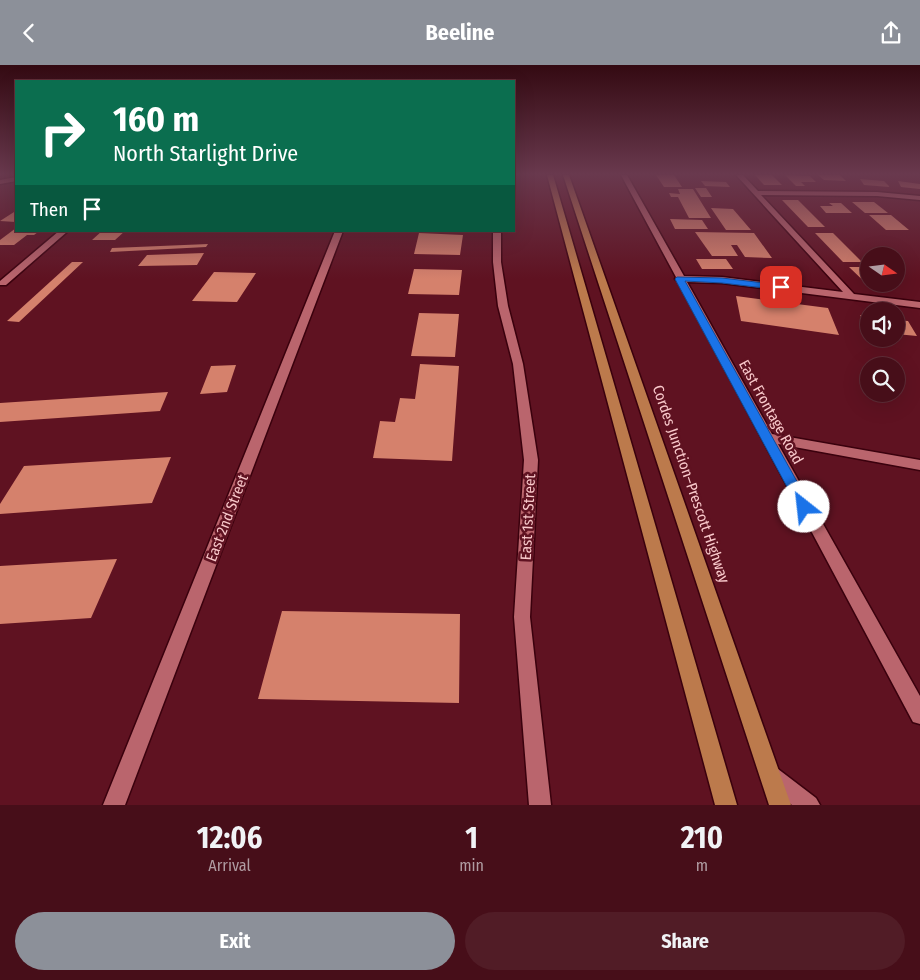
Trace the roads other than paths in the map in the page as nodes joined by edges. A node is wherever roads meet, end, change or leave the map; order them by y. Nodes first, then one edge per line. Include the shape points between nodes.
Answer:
1 (560, 210) edge
2 (578, 210) edge
3 (642, 210) edge
4 (771, 210) edge
5 (63, 232) edge
6 (339, 232) edge
7 (497, 232) edge
8 (679, 279) junction
9 (2, 283) dead end
10 (850, 295) junction
11 (920, 305) edge
12 (766, 437) junction
13 (920, 465) edge
14 (920, 715) edge
15 (770, 775) junction
16 (114, 805) edge
17 (540, 805) edge
18 (726, 805) edge
19 (780, 805) edge
20 (809, 805) edge

1 - 18 main road
2 - 15 main road, Cordes Junction–Prescott Highway
3 - 8 street, East Frontage Road
4 - 10 street
5 - 9 street
6 - 16 street, East 2nd Street
7 - 17 street, East 1st Street via 503,306 518,364 531,461 522,617
8 - 10 street via 722,280
8 - 12 street, East Frontage Road
10 - 11 street
12 - 13 street
12 - 14 street, East Frontage Road
15 - 19 main road, Cordes Junction–Prescott Highway
15 - 20 street

